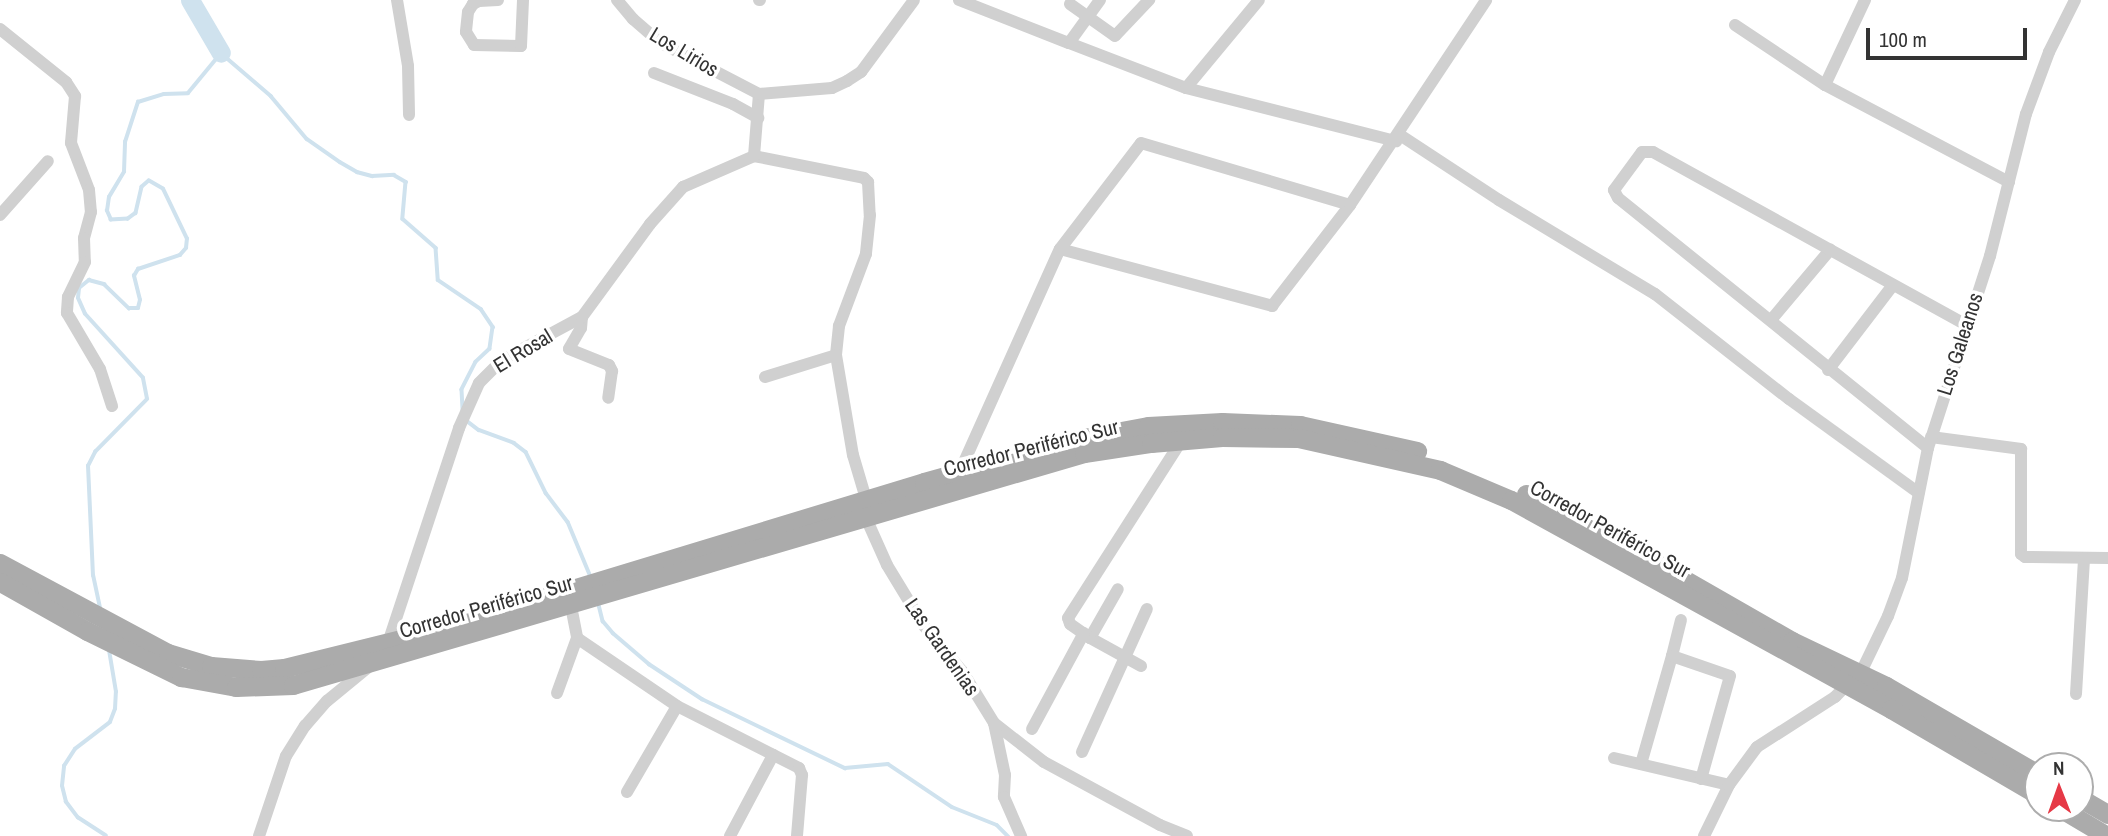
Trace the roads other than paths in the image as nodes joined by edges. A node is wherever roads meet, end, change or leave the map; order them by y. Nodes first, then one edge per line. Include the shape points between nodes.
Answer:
1 (397, 0) edge
2 (498, 0) edge
3 (523, 0) edge
4 (617, 0) edge
5 (914, 0) edge
6 (959, 0) edge
7 (1100, 0) edge
8 (1149, 0) edge
9 (1259, 0) edge
10 (1486, 0) edge
11 (1865, 0) edge
12 (2075, 0) edge
13 (1070, 4) dead end
14 (1088, 16) junction
15 (1735, 24) dead end
16 (0, 29) edge
17 (1069, 43) junction
18 (654, 73) dead end
19 (1825, 85) junction
20 (1186, 88) junction
21 (759, 93) junction
22 (409, 115) dead end
23 (758, 118) junction
24 (1398, 138) junction
25 (754, 156) junction
26 (48, 162) dead end
27 (2009, 182) junction
28 (1350, 205) junction
29 (0, 215) edge
30 (1060, 248) junction
31 (1830, 250) junction
32 (1893, 285) junction
33 (582, 317) junction
34 (1771, 320) junction
35 (1966, 325) junction
36 (836, 355) junction
37 (1828, 370) junction
38 (765, 377) dead end
39 (608, 398) dead end
40 (112, 406) dead end
41 (1182, 440) junction
42 (1930, 442) junction
43 (960, 471) junction
44 (1919, 493) junction
45 (866, 508) junction
46 (2084, 558) junction
47 (2108, 558) edge
48 (0, 563) edge
49 (0, 582) edge
50 (1118, 589) dead end
51 (571, 606) junction
52 (1147, 609) dead end
53 (1681, 620) dead end
54 (1087, 636) junction
55 (578, 638) junction
56 (388, 644) junction
57 (1672, 656) junction
58 (1123, 659) junction
59 (374, 663) junction
60 (1141, 666) dead end
61 (1853, 679) junction
62 (557, 693) dead end
63 (2076, 694) dead end
64 (677, 706) junction
65 (994, 723) junction
66 (1032, 729) dead end
67 (1082, 752) dead end
68 (774, 755) junction
69 (1614, 758) dead end
70 (1641, 764) junction
71 (2024, 767) edge
72 (1701, 779) junction
73 (1729, 785) junction
74 (2024, 786) edge
75 (627, 792) dead end
76 (2084, 822) edge
77 (259, 836) edge
78 (730, 836) edge
79 (797, 836) edge
80 (1021, 836) edge
81 (1187, 836) edge
82 (1704, 836) edge
83 (2107, 836) edge

1 - 22 street via 408,66
2 - 3 street via 480,1 468,12 466,32 474,45 521,46
4 - 21 street, Los Lirios via 662,43
5 - 21 street via 862,72 847,82 832,88
6 - 17 street
7 - 14 street
8 - 14 street via 1115,36
9 - 20 street
10 - 24 street
11 - 19 street
12 - 27 street, Los Galeanos via 2026,114
13 - 14 street
14 - 17 street
15 - 19 street
16 - 40 street via 66,82 75,96 71,143 84,171 92,212 84,238 85,262 68,297 67,313 100,369
17 - 20 street
18 - 23 street
19 - 27 street
20 - 24 street
21 - 23 street
23 - 25 street
24 - 28 street
24 - 44 street via 1655,294
25 - 33 street, El Rosal via 684,187 650,224
25 - 36 street, Las Gardenias via 868,182 866,254 839,326
26 - 29 street
27 - 35 street, Los Galeanos
28 - 30 street via 1272,306
28 - 30 street via 1141,143
30 - 43 street
31 - 32 street
31 - 34 street
31 - 34 street via 1653,152 1643,152 1613,194
32 - 35 street
32 - 37 street
33 - 39 street via 569,349 609,365
33 - 56 street, El Rosal via 502,360 479,383 459,428
34 - 37 street
35 - 42 street, Los Galeanos
36 - 38 street
36 - 45 street, Las Gardenias
37 - 42 street
41 - 45 main road, Corredor Periférico Sur via 1084,453
41 - 54 street via 1069,612 1070,624
41 - 61 main road, Corredor Periférico Sur via 1298,438 1440,470 1522,506
42 - 44 street, Los Galeanos
42 - 46 street via 2021,449 2021,554 2033,559
43 - 45 main road, Corredor Periférico Sur
43 - 61 main road, Corredor Periférico Sur via 1148,426 1222,422 1300,425 1364,437 1444,458 1520,491 1598,530
44 - 61 street, Los Galeanos via 1902,578 1888,616
45 - 51 main road, Corredor Periférico Sur
45 - 56 main road, Corredor Periférico Sur
45 - 65 street, Las Gardenias via 887,565 924,626 962,671
46 - 47 street
46 - 63 street
48 - 56 main road, Corredor Periférico Sur via 125,632 191,661 240,669 284,668
49 - 59 main road, Corredor Periférico Sur via 181,677 236,687 293,685
50 - 54 street
51 - 55 street
51 - 59 main road, Corredor Periférico Sur
52 - 58 street
53 - 57 street
54 - 58 street
54 - 66 street
55 - 62 street
55 - 64 street
56 - 59 street, El Rosal
57 - 70 street
57 - 72 street via 1730,676
58 - 60 street
58 - 67 street
59 - 77 street, El Rosal via 327,701 305,726 286,756
61 - 71 main road, Corredor Periférico Sur
61 - 73 street via 1835,697 1758,747
61 - 74 main road, Corredor Periférico Sur
64 - 68 street
64 - 75 street
65 - 80 street via 1005,775 1004,797
65 - 81 street, Las Gardenias via 1044,762
68 - 78 street
68 - 79 street via 794,764 802,775
69 - 70 street
70 - 72 street
72 - 73 street
73 - 82 street
76 - 83 main road

